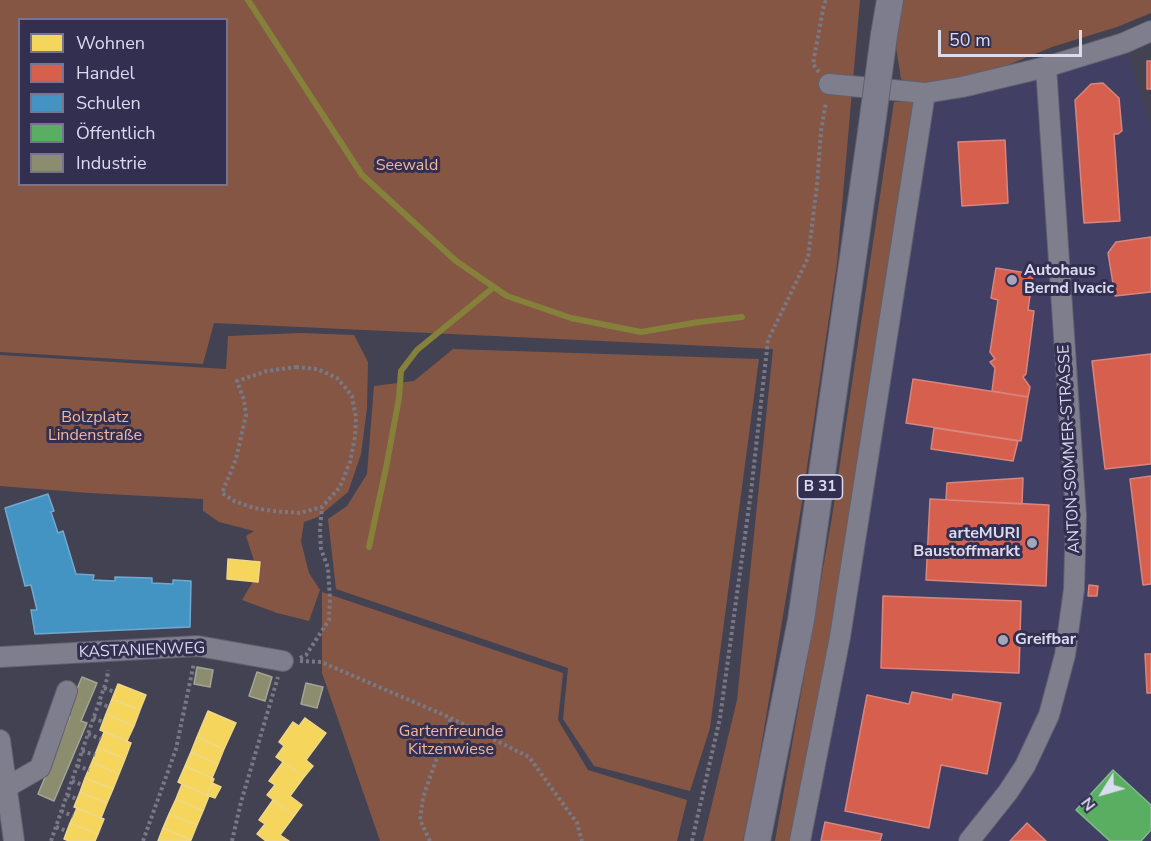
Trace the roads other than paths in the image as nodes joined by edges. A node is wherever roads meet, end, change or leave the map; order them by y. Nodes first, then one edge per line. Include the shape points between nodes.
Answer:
1 (890, 0) edge
2 (1151, 31) edge
3 (1046, 67) junction
4 (829, 84) road end
5 (926, 93) junction
6 (0, 657) edge
7 (283, 661) road end
8 (67, 692) dead end
9 (0, 740) edge
10 (7, 787) junction
11 (11, 841) edge
12 (757, 841) edge
13 (800, 841) edge
14 (969, 841) edge

1 - 12 main road, B 31, bridge via 801,620
2 - 3 street
3 - 5 street
3 - 14 street, ANTON-SOMMER-STRASSE via 1076,515 1074,589 1065,655 1049,715 1019,775
4 - 5 street
5 - 13 street via 840,637
6 - 7 street, KASTANIENWEG via 198,646
8 - 10 street via 40,768
9 - 10 street
10 - 11 street

